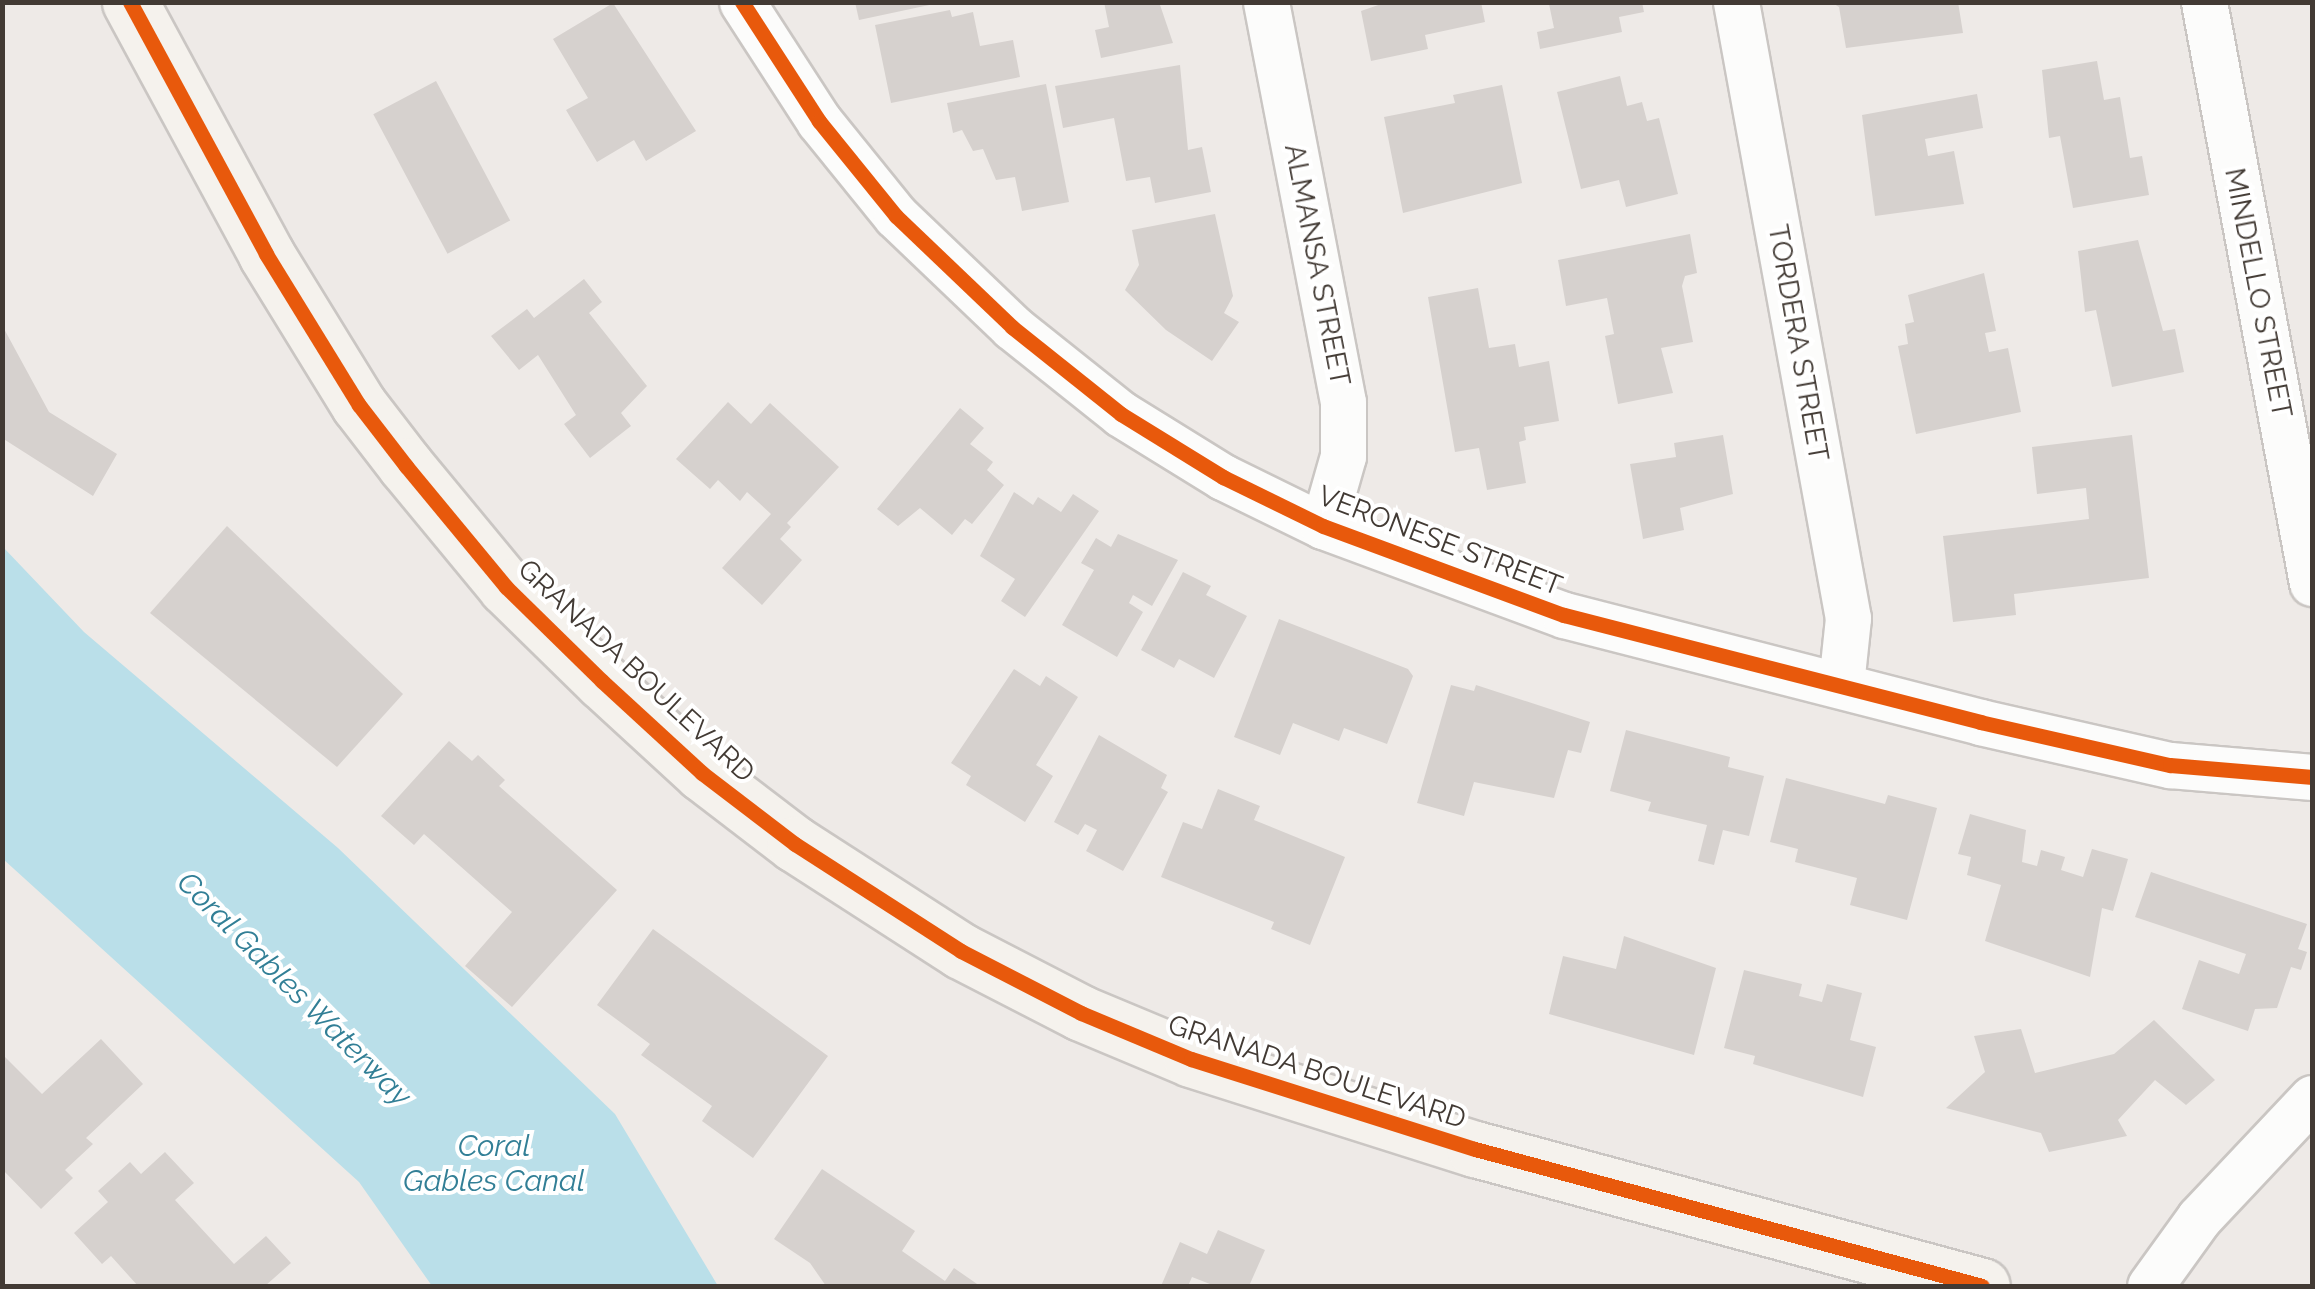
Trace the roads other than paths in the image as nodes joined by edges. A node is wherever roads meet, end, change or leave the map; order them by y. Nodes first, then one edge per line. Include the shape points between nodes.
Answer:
1 (130, 2) edge
2 (742, 2) edge
3 (1266, 2) edge
4 (1736, 2) edge
5 (2204, 2) edge
6 (1323, 526) junction
7 (2312, 583) edge
8 (1841, 685) junction
9 (2312, 777) edge
10 (2312, 1098) edge
11 (1982, 1286) edge
12 (2150, 1286) edge

1 - 11 street, GRANADA BOULEVARD via 266,254 359,405 406,466 506,587 602,681 702,773 795,844 960,951 1081,1014 1190,1059 1458,1144
2 - 6 street, VERONESE STREET via 896,216 998,314 1121,414 1223,477
3 - 6 street, ALMANSA STREET via 1343,402 1339,478
4 - 8 street, TORDERA STREET via 1844,596 1849,635
5 - 7 street, MINDELLO STREET
6 - 8 street, VERONESE STREET via 1564,615
8 - 9 street, VERONESE STREET via 2170,765
10 - 12 street via 2199,1218

